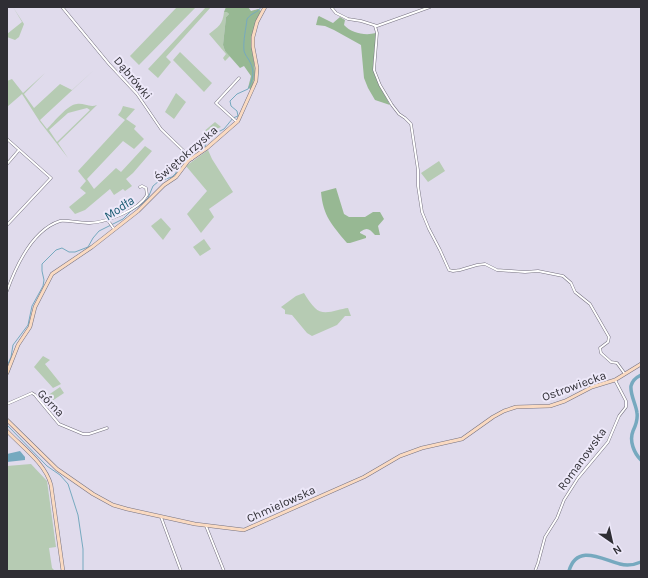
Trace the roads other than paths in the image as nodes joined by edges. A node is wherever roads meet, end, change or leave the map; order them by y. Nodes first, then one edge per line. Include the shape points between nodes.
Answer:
1 (62, 7) edge
2 (265, 7) edge
3 (331, 7) edge
4 (430, 7) edge
5 (375, 26) junction
6 (239, 78) dead end
7 (234, 120) junction
8 (7, 139) edge
9 (19, 150) junction
10 (190, 158) junction
11 (7, 164) edge
12 (140, 187) dead end
13 (107, 219) junction
14 (7, 225) edge
15 (113, 229) junction
16 (7, 291) edge
17 (641, 364) edge
18 (7, 373) edge
19 (626, 374) junction
20 (615, 380) junction
21 (7, 404) edge
22 (7, 420) edge
23 (106, 428) dead end
24 (7, 431) edge
25 (400, 456) joint
26 (160, 516) junction
27 (206, 526) junction
28 (63, 571) edge
29 (181, 571) edge
30 (224, 571) edge
31 (535, 571) edge

1 - 10 street, Dąbrówki via 137,94 161,129
2 - 7 street via 253,36 256,81 242,114
3 - 5 street via 343,17
4 - 5 street
5 - 19 street via 377,40 374,70 392,105 411,124 422,212 449,270 482,264 500,270 538,271 566,278 572,283 577,294 590,304 609,337 608,342 600,348 601,353 608,360 617,363
6 - 7 street via 216,103
7 - 10 street, Świętokrzyska via 230,128 204,151
8 - 9 street
9 - 11 street
9 - 14 street via 51,178
10 - 15 street, Świętokrzyska via 176,177
12 - 13 street via 147,190 145,198 126,212
13 - 15 street
13 - 16 street via 91,223 61,221 47,228 27,250
15 - 18 street, Świętokrzyska via 92,247 52,274
17 - 19 street, Ostrowiecka
19 - 20 street, Ostrowiecka
20 - 25 street, Ostrowiecka via 592,386 550,406 508,409 462,439
20 - 31 street, Romanowska via 626,401 626,407 619,416 608,442 578,478 564,500 545,537
21 - 23 street, Górna via 32,393 64,427 83,434
22 - 26 street, Chmielowska via 57,469 93,494 118,506
24 - 28 street via 48,476
25 - 27 street, Chmielowska via 364,477 249,529
26 - 27 street, Chmielowska
26 - 29 street
27 - 30 street

